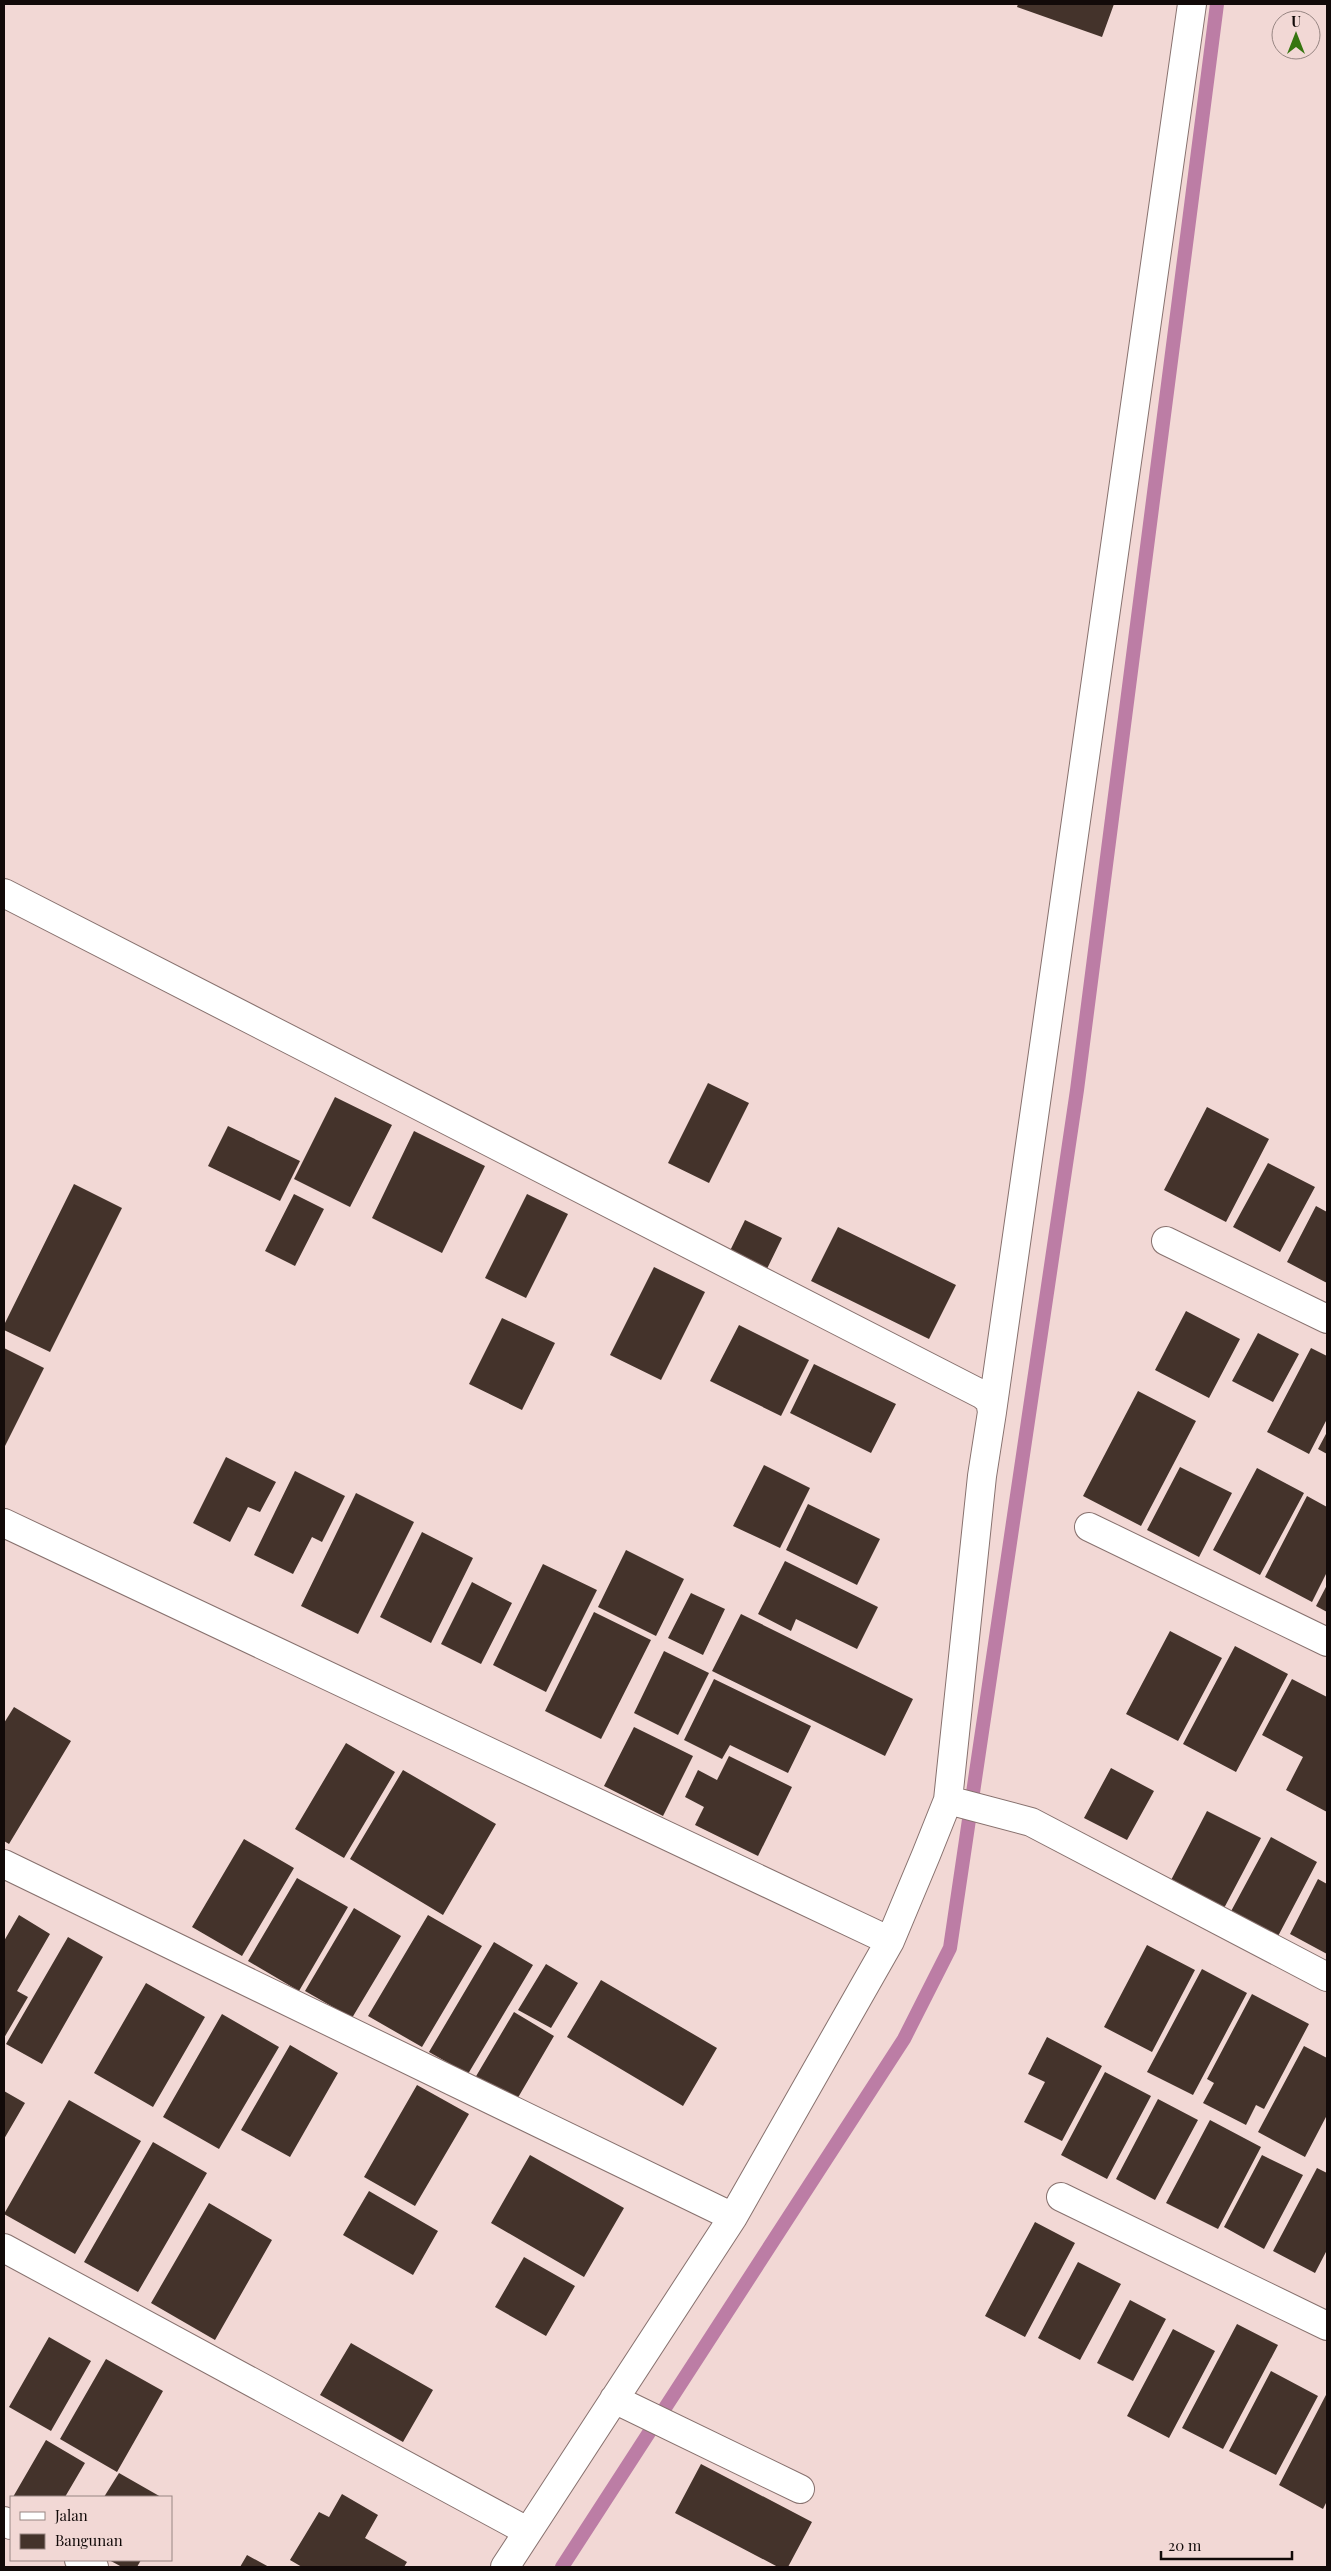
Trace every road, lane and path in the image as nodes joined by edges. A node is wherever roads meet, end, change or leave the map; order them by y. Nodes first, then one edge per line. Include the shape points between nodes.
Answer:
1 (1192, 4) edge
2 (4, 893) edge
3 (1166, 1241) dead end
4 (1327, 1320) edge
5 (992, 1412) junction
6 (4, 1523) edge
7 (1088, 1527) dead end
8 (1327, 1642) edge
9 (955, 1801) junction
10 (4, 1864) edge
11 (890, 1941) junction
12 (1327, 1977) edge
13 (1061, 2197) dead end
14 (733, 2217) junction
15 (4, 2248) edge
16 (1327, 2326) edge
17 (623, 2403) junction
18 (800, 2489) dead end
19 (527, 2531) junction
20 (81, 2561) edge
21 (94, 2567) edge
22 (505, 2567) edge

1 - 5 street
2 - 5 street via 983,1395 990,1401
3 - 4 street
5 - 9 street via 982,1476
6 - 11 street
7 - 8 street
9 - 11 street
9 - 12 street via 1031,1822
10 - 14 street
11 - 14 street
13 - 16 street
14 - 17 street
15 - 19 street
17 - 18 street
17 - 19 street
19 - 22 street
20 - 21 street

